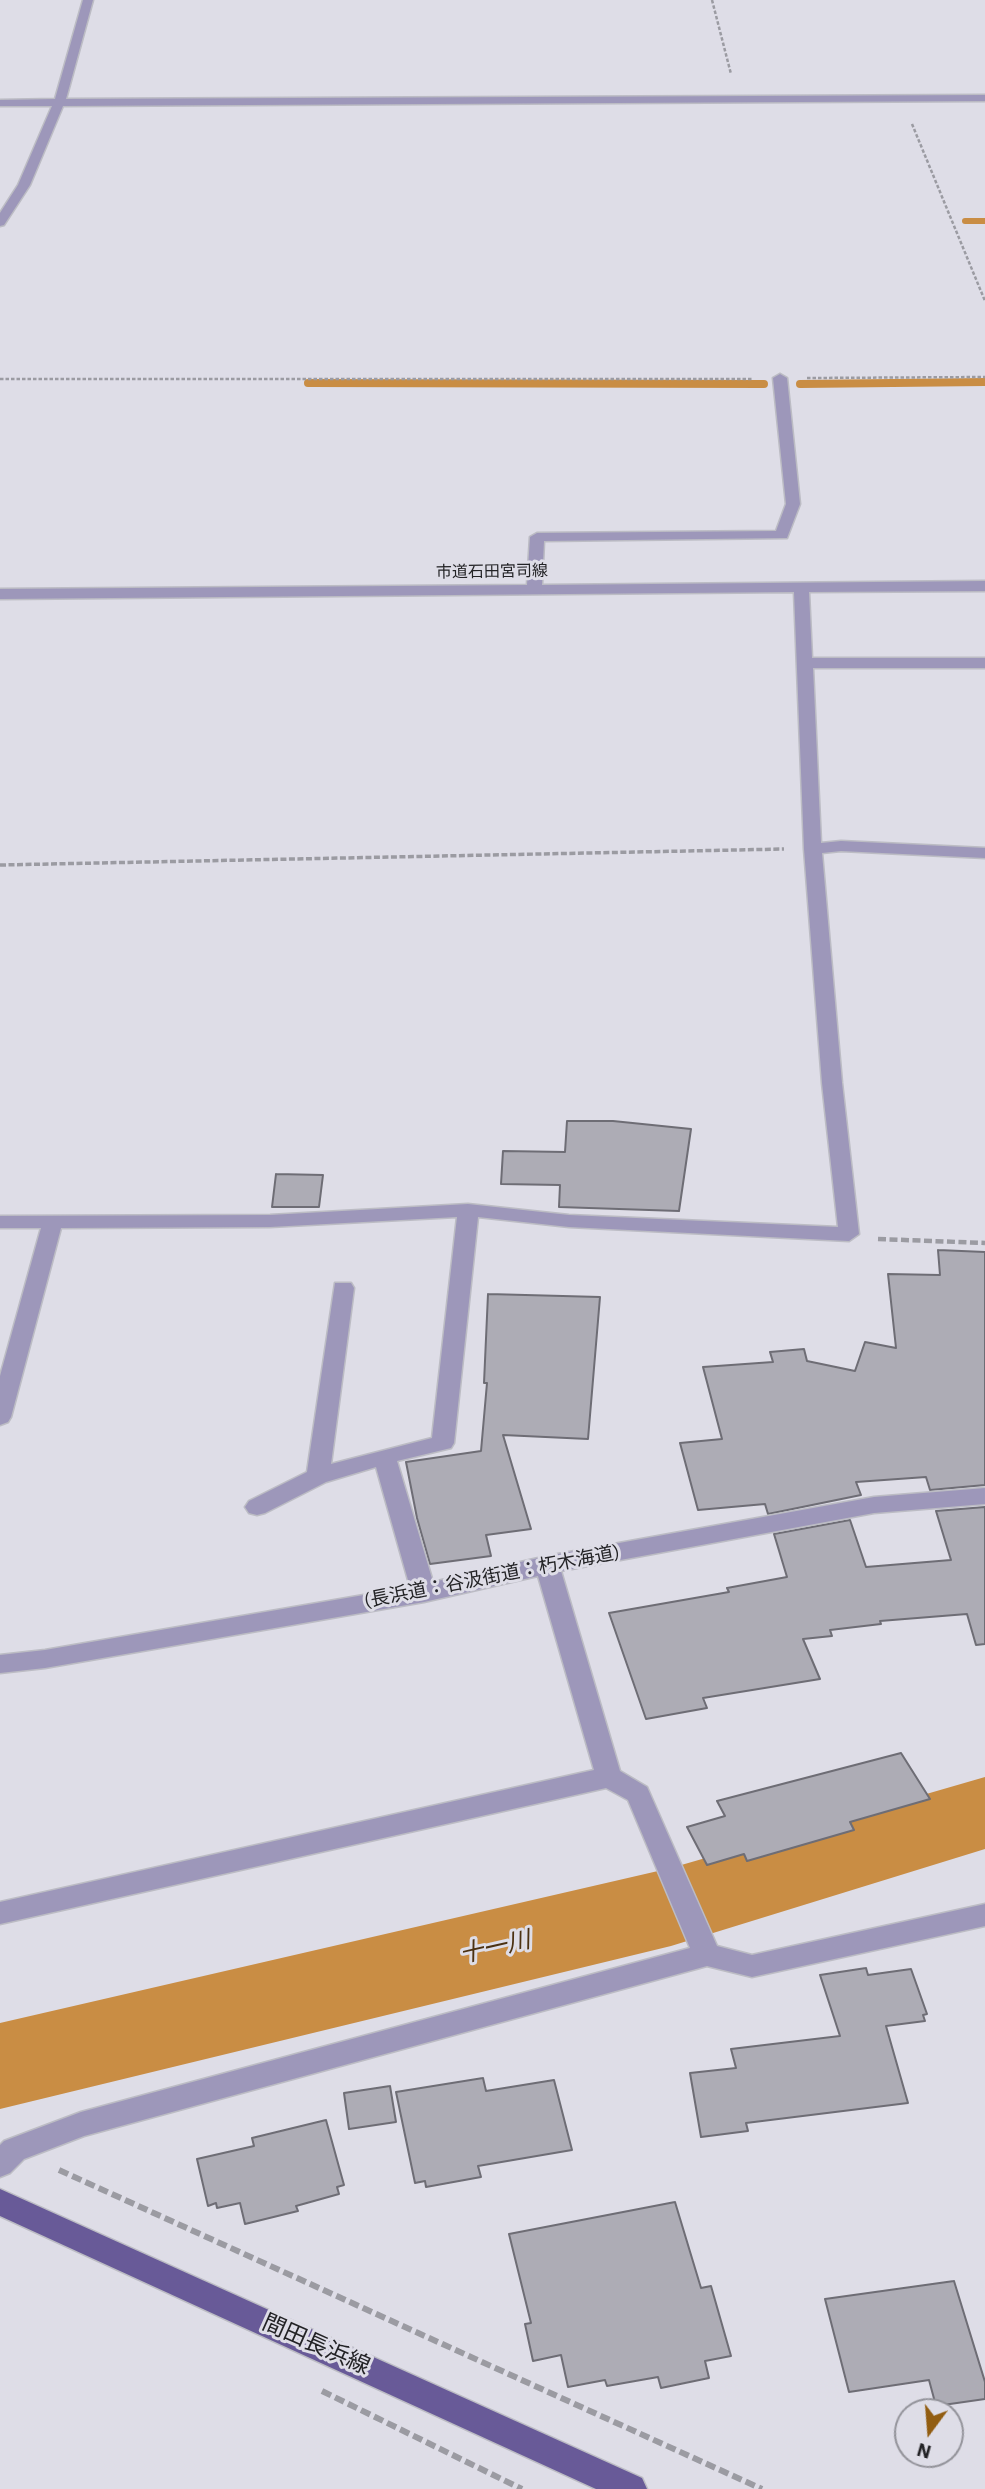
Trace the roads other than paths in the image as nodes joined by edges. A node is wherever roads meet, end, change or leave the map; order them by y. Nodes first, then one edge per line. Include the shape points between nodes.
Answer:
1 (89, 0) edge
2 (985, 98) edge
3 (60, 101) junction
4 (0, 103) edge
5 (0, 222) edge
6 (780, 378) road end
7 (801, 586) junction
8 (985, 586) edge
9 (534, 589) junction
10 (0, 594) edge
11 (804, 663) junction
12 (985, 663) edge
13 (813, 849) junction
14 (985, 853) edge
15 (468, 1210) junction
16 (53, 1221) junction
17 (0, 1222) edge
18 (343, 1288) dead end
19 (0, 1417) edge
20 (384, 1455) junction
21 (318, 1476) junction
22 (985, 1496) edge
23 (257, 1507) dead end
24 (547, 1565) junction
25 (424, 1593) junction
26 (0, 1664) edge
27 (609, 1777) junction
28 (0, 1913) edge
29 (985, 1915) edge
30 (706, 1955) junction
31 (7, 2157) edge
32 (0, 2202) edge
33 (631, 2489) edge

1 - 3 street
2 - 3 street
3 - 4 street
3 - 5 street via 24,185
6 - 9 street via 793,504 782,535 537,537
7 - 8 street, 市道石田宮司線
7 - 9 street, 市道石田宮司線
7 - 11 street
9 - 10 street, 市道石田宮司線
11 - 12 street
11 - 13 street
13 - 14 street via 841,846
13 - 15 street via 849,1234 569,1222
15 - 16 street via 270,1221
15 - 20 street via 443,1443
16 - 17 street
16 - 19 street
18 - 21 street
20 - 21 street
20 - 25 street
21 - 23 street
22 - 24 street, (長浜道：谷汲街道：朽木海道) via 874,1506
24 - 25 street, (長浜道：谷汲街道：朽木海道)
24 - 27 street
25 - 26 street, (長浜道：谷汲街道：朽木海道)
27 - 28 street
27 - 30 street via 638,1794
29 - 30 street via 752,1966
30 - 31 street via 81,2124
32 - 33 main road, 間田長浜線

